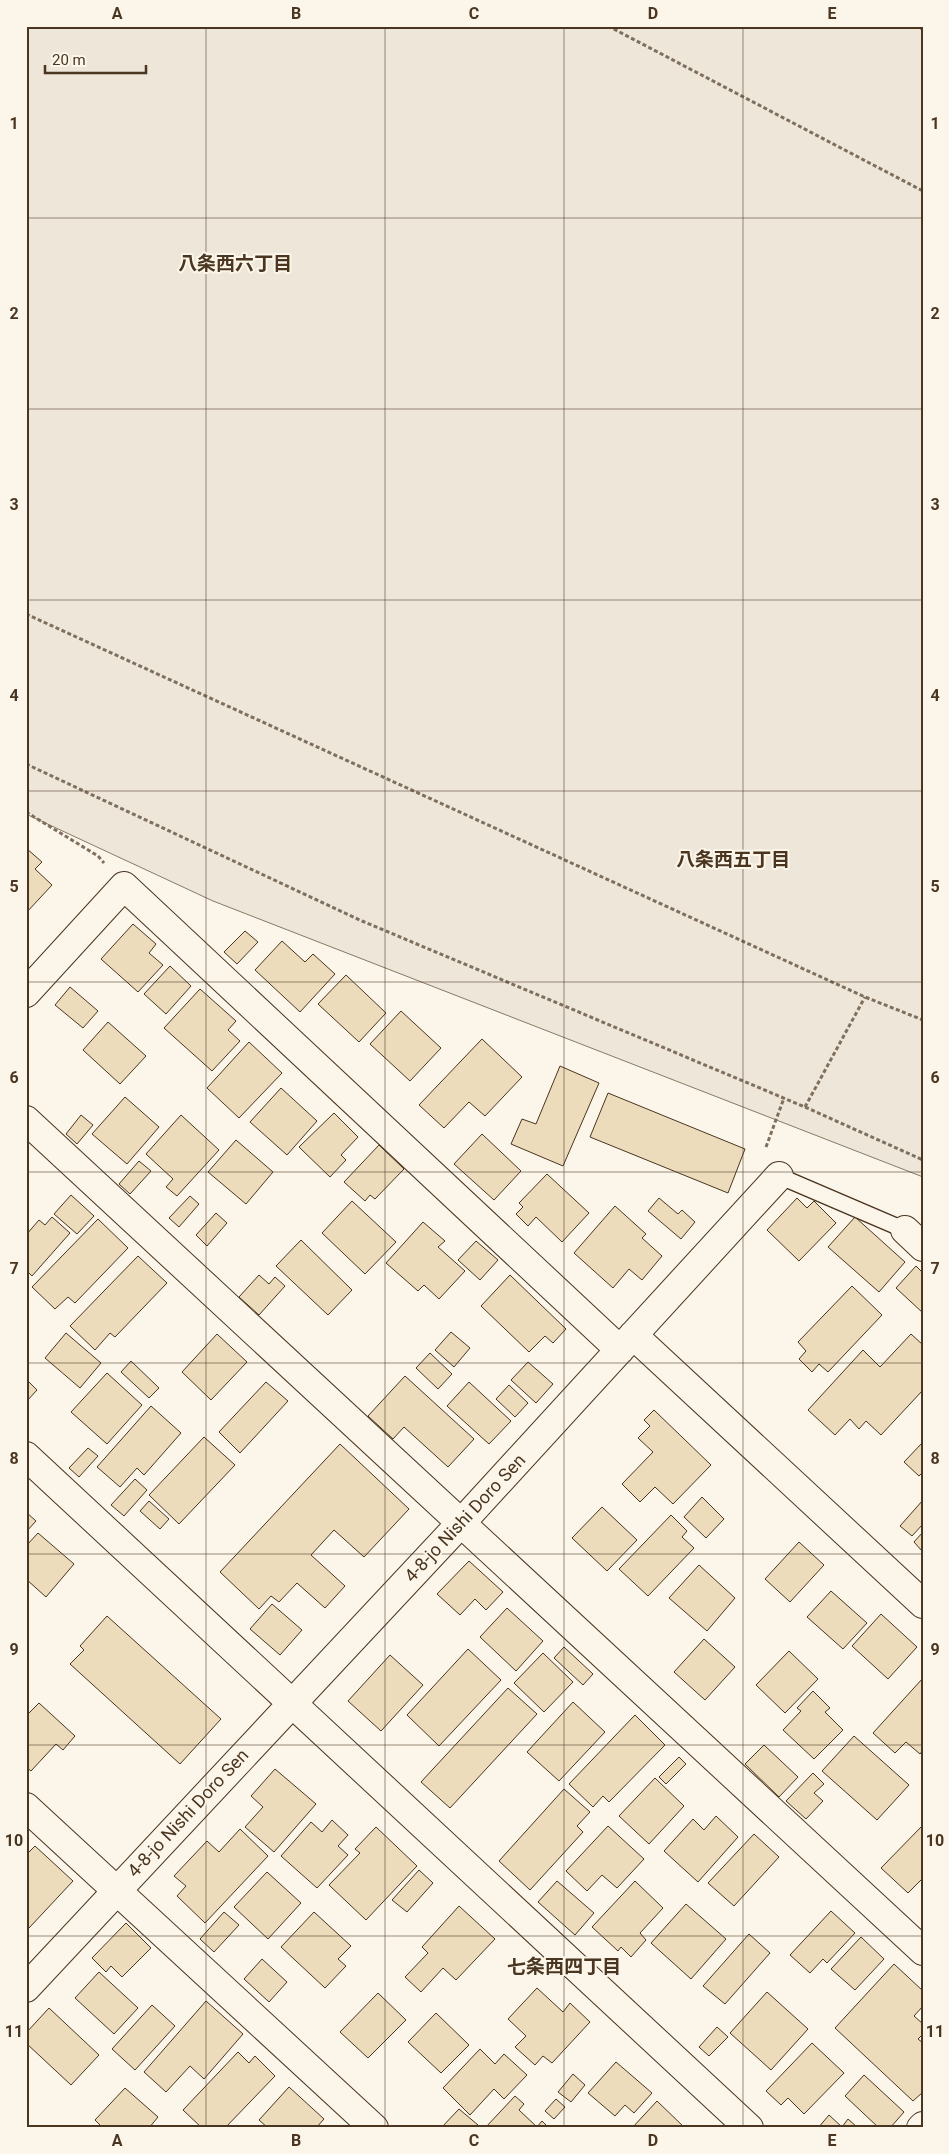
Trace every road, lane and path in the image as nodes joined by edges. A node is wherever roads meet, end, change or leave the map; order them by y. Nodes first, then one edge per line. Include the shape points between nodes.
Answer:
1 (608, 26) edge
2 (923, 191) edge
3 (26, 614) edge
4 (26, 764) edge
5 (26, 812) edge
6 (124, 886) junction
7 (26, 993) edge
8 (865, 997) junction
9 (923, 1020) edge
10 (784, 1098) junction
11 (805, 1107) junction
12 (26, 1120) edge
13 (764, 1154) dead end
14 (923, 1160) edge
15 (779, 1176) joint
16 (914, 1238) edge
17 (626, 1342) junction
18 (26, 1456) edge
19 (461, 1523) junction
20 (923, 1604) edge
21 (292, 1703) junction
22 (26, 1807) edge
23 (116, 1890) junction
24 (923, 1951) edge
25 (26, 1988) edge
26 (374, 2128) edge
27 (749, 2128) edge

1 - 2 path
3 - 8 path
4 - 10 path via 362,921
5 - 6 path via 98,856
6 - 7 street
6 - 17 street
8 - 9 path
8 - 11 path
10 - 11 path
10 - 13 path
11 - 14 path
12 - 19 street
15 - 16 lane
15 - 17 street, 4-8-jo Nishi Doro Sen
17 - 19 street, 4-8-jo Nishi Doro Sen
17 - 20 street
18 - 21 street
19 - 21 street, 4-8-jo Nishi Doro Sen
19 - 24 street
21 - 23 street, 4-8-jo Nishi Doro Sen
21 - 27 street
22 - 23 street
23 - 25 street, 4-8-jo Nishi Doro Sen
23 - 26 street

